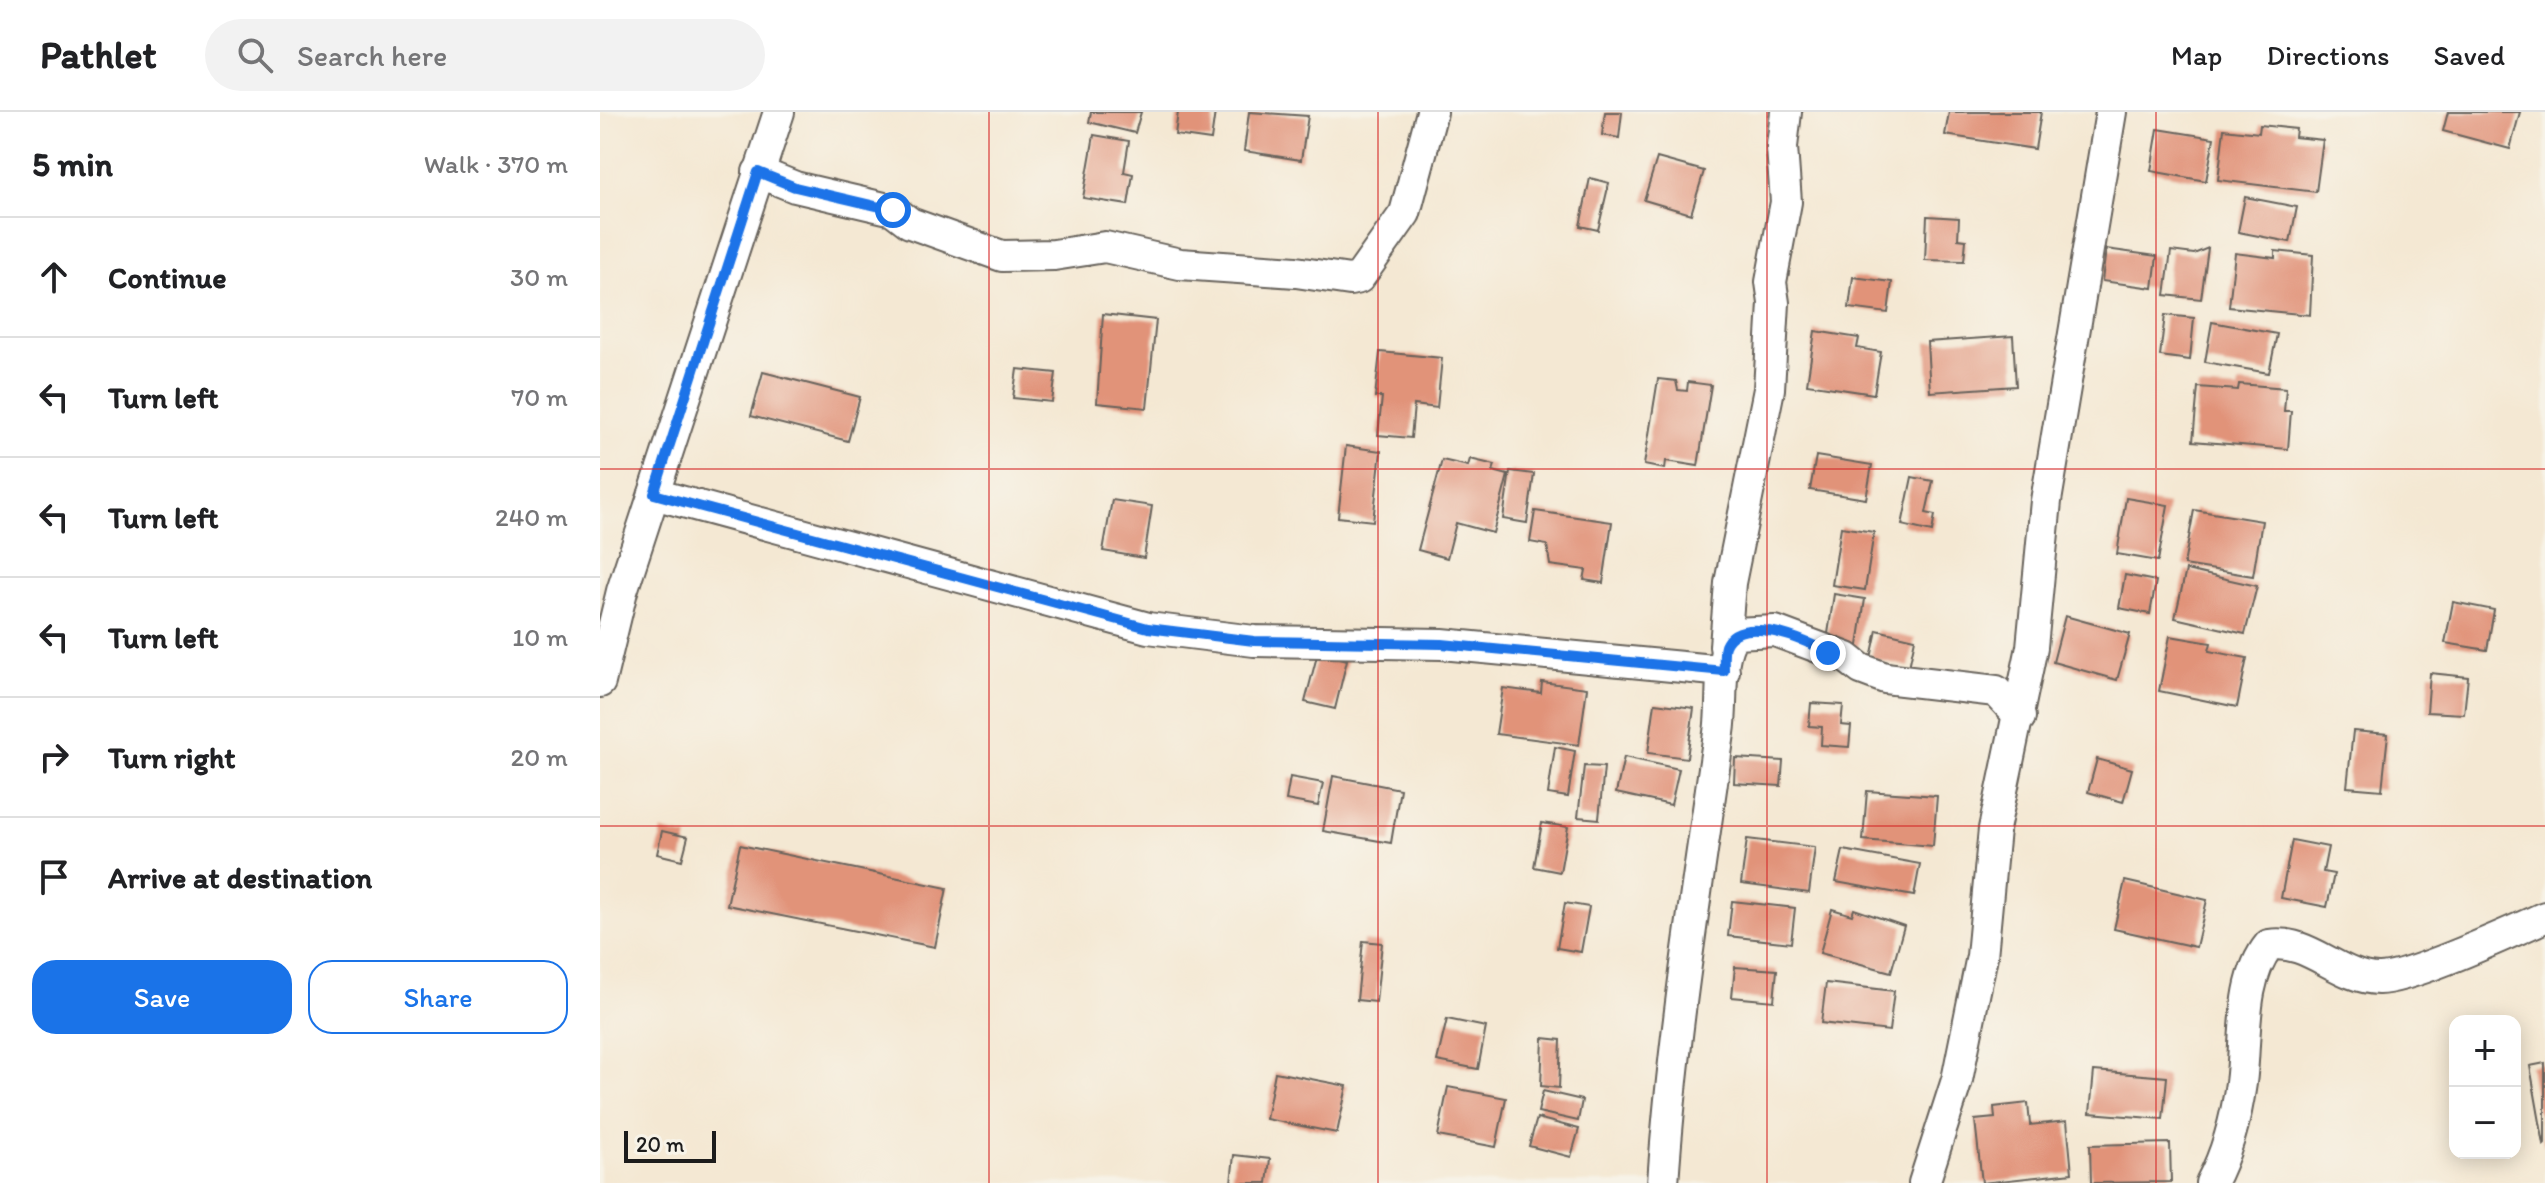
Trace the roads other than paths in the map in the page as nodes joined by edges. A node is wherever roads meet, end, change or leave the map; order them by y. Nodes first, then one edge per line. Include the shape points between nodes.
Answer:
1 (779, 112) edge
2 (1432, 112) edge
3 (1786, 112) edge
4 (2111, 112) edge
5 (758, 172) junction
6 (654, 494) junction
7 (608, 610) edge
8 (1724, 658) junction
9 (600, 682) edge
10 (2020, 717) junction
11 (2545, 917) edge
12 (1663, 1183) edge
13 (1924, 1183) edge
14 (2211, 1183) edge

1 - 5 street
2 - 5 street via 1405,213 1359,278 1350,280 1180,264 1105,247 1002,256 910,223 893,210 795,187
3 - 8 street via 1786,202 1771,282 1769,389 1730,583
4 - 10 street via 2046,501
5 - 6 street
6 - 7 street
6 - 8 street via 1148,628 1254,641
7 - 9 street
8 - 10 street via 1735,633 1775,631 1885,678 1996,691
8 - 12 street via 1723,707 1687,960
10 - 13 street via 1994,829 1982,956 1957,1080
11 - 14 street via 2379,979 2337,969 2283,943 2269,945 2259,958 2251,991 2234,1129

